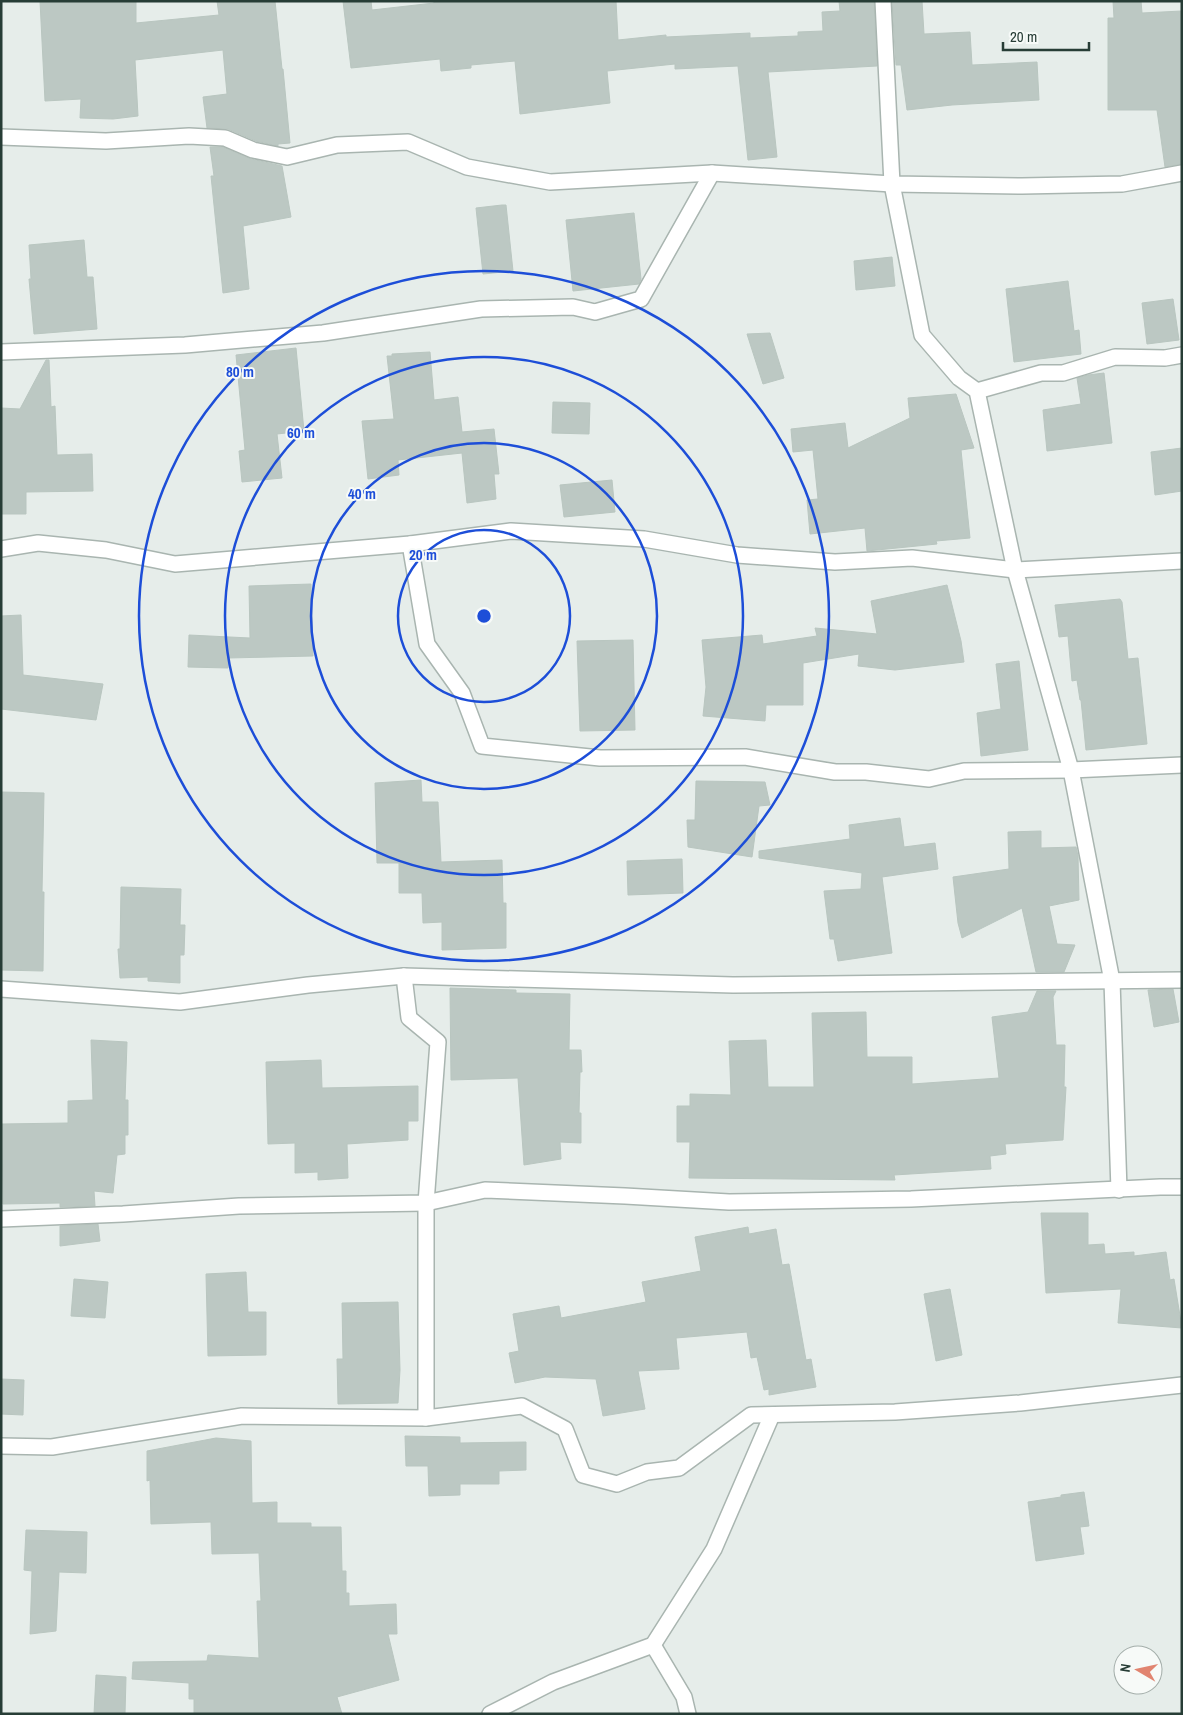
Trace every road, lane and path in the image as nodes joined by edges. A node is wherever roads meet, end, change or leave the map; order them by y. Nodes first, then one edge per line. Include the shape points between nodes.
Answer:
1 (883, 1) edge
2 (1, 136) edge
3 (1182, 172) edge
4 (712, 173) junction
5 (892, 184) junction
6 (1, 352) edge
7 (1182, 355) edge
8 (977, 391) junction
9 (410, 544) junction
10 (1, 549) edge
11 (1182, 561) edge
12 (1014, 570) junction
13 (1182, 765) edge
14 (1071, 770) junction
15 (404, 976) junction
16 (1182, 980) edge
17 (1112, 982) junction
18 (1, 989) edge
19 (1182, 1187) edge
20 (1119, 1190) junction
21 (426, 1203) junction
22 (1, 1219) edge
23 (1182, 1385) edge
24 (772, 1415) junction
25 (426, 1418) junction
26 (1, 1446) edge
27 (653, 1645) junction
28 (490, 1714) edge
29 (688, 1714) edge

1 - 5 street
2 - 4 street via 106,141 189,136 224,138 253,150 287,157 336,145 408,142 467,167 550,182
3 - 5 street via 1122,184
4 - 5 street
4 - 6 street via 641,300 595,312 573,307 481,309 323,333 185,345
5 - 8 street via 922,335 959,378
7 - 8 street via 1115,357 1063,373 1042,373
8 - 12 street
9 - 10 street via 175,564 106,550 38,543
9 - 12 street via 511,531 644,539 737,555 835,562 912,558
9 - 14 street via 427,644 462,693 482,746 600,758 745,758 835,772 929,779 964,771
11 - 12 street
12 - 14 street
13 - 14 street
14 - 17 street
15 - 17 street via 733,985
15 - 18 street via 180,1002
15 - 21 street via 410,1018 438,1042
16 - 17 street
17 - 20 street
19 - 20 street
20 - 21 street via 911,1199 729,1202 485,1190
21 - 22 street via 239,1206
21 - 25 street
23 - 24 street via 895,1412
24 - 25 street via 751,1416 679,1468 647,1472 617,1484 583,1475 565,1429 522,1406
24 - 27 street via 714,1549
25 - 26 street via 242,1416 52,1447
27 - 28 street via 553,1682
27 - 29 street via 684,1697

